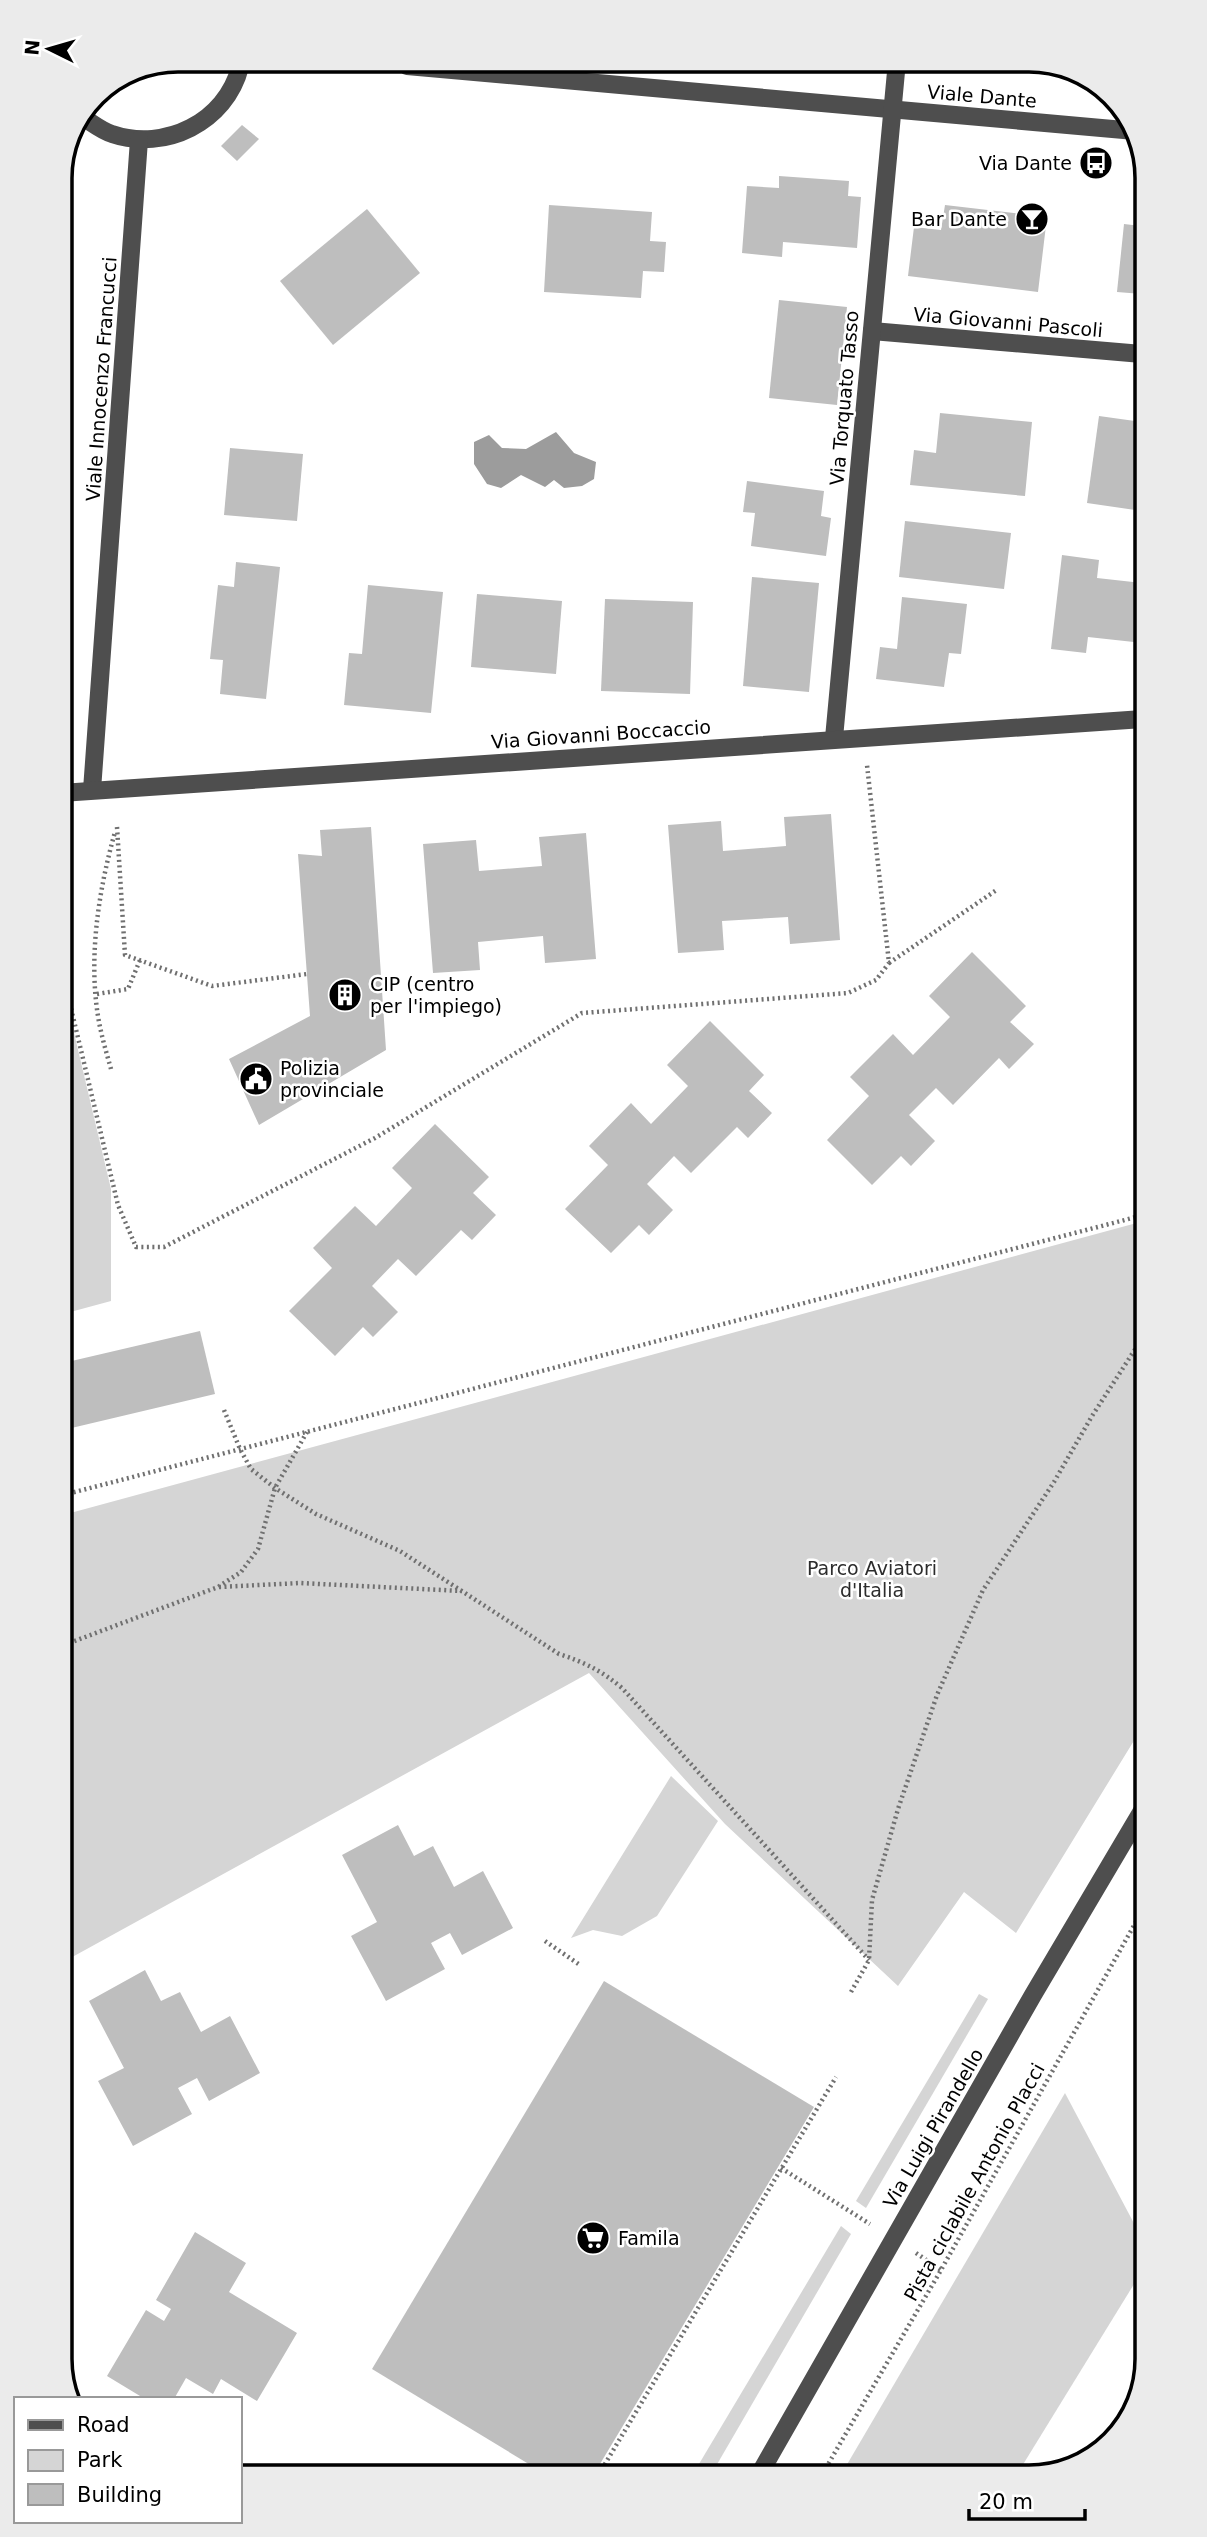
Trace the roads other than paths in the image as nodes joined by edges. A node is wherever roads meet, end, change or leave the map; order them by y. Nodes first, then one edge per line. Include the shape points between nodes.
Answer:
1 (239, 72) edge
2 (473, 72) edge
3 (896, 72) edge
4 (892, 110) junction
5 (89, 121) edge
6 (1123, 130) edge
7 (139, 140) junction
8 (872, 331) junction
9 (1135, 353) edge
10 (1135, 719) edge
11 (834, 738) junction
12 (92, 790) junction
13 (72, 792) edge
14 (1135, 1823) edge
15 (765, 2465) edge

1 - 7 street via 220,106 197,125 169,137
2 - 4 street, Viale Dante
3 - 4 street, Via Torquato Tasso
4 - 6 street, Viale Dante
4 - 8 street, Via Torquato Tasso
5 - 7 street via 110,134
7 - 12 street, Viale Innocenzo Francucci
8 - 9 street, Via Giovanni Pascoli
8 - 11 street, Via Torquato Tasso
10 - 11 street, Via Giovanni Boccaccio
11 - 12 street, Via Giovanni Boccaccio
12 - 13 street, Via Giovanni Boccaccio
14 - 15 street, Via Luigi Pirandello

